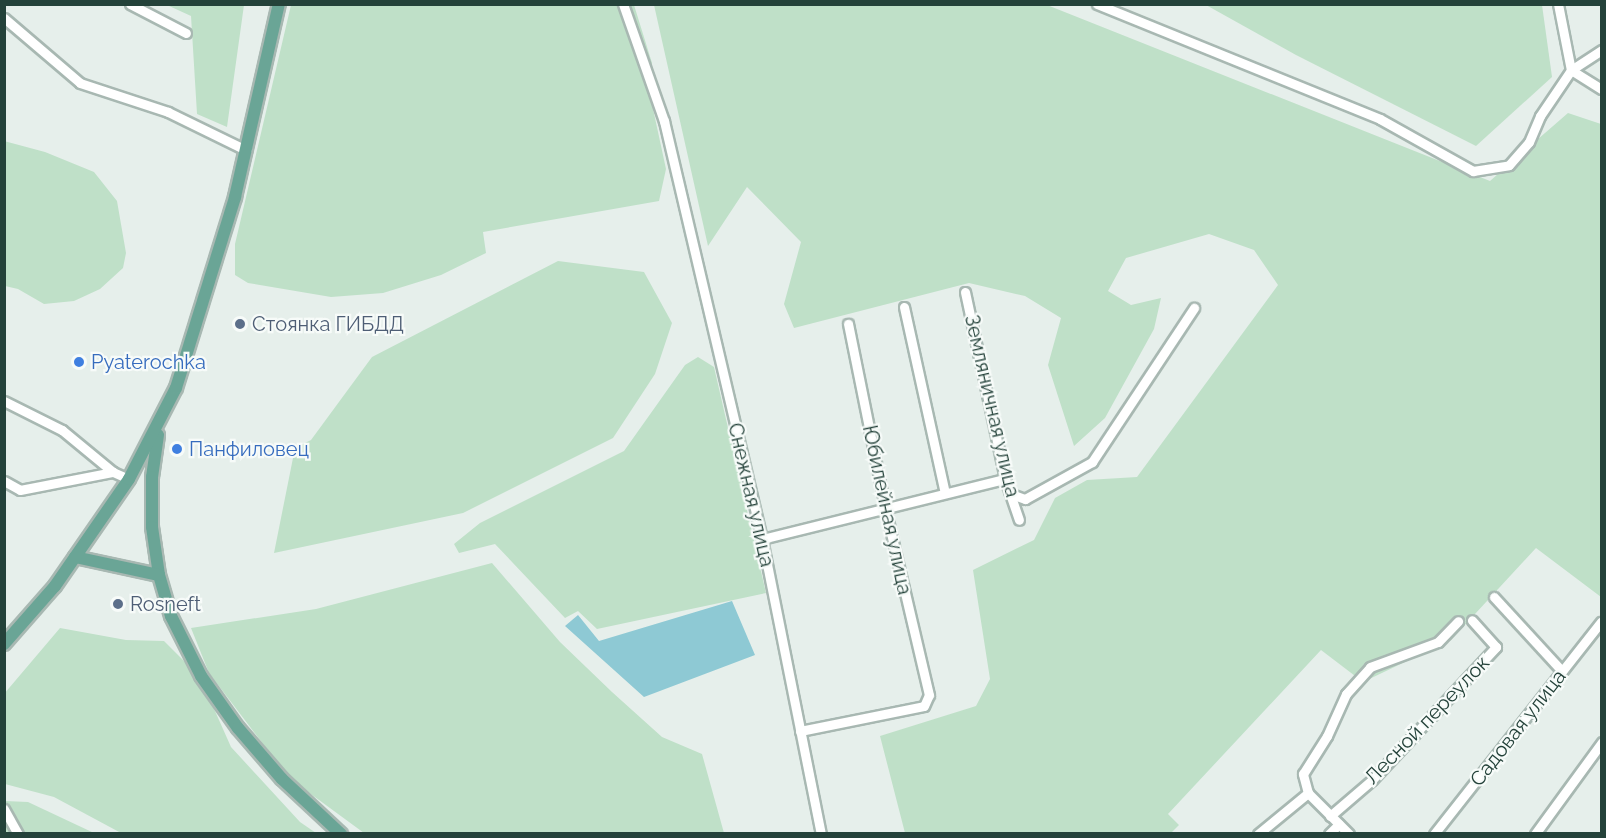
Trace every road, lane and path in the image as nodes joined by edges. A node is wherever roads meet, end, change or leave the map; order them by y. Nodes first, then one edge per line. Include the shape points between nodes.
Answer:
1 (130, 4) edge
2 (279, 4) edge
3 (623, 4) edge
4 (1097, 4) edge
5 (1558, 4) edge
6 (4, 18) edge
7 (186, 33) dead end
8 (1602, 50) edge
9 (1570, 70) junction
10 (1602, 89) edge
11 (246, 150) junction
12 (965, 292) dead end
13 (904, 307) dead end
14 (1194, 308) dead end
15 (848, 324) dead end
16 (4, 401) edge
17 (161, 419) junction
18 (113, 472) junction
19 (129, 479) junction
20 (1005, 479) junction
21 (4, 481) edge
22 (945, 493) junction
23 (1011, 494) junction
24 (885, 507) junction
25 (1020, 520) dead end
26 (762, 539) junction
27 (75, 557) junction
28 (159, 574) junction
29 (1494, 597) dead end
30 (1472, 620) dead end
31 (1458, 621) dead end
32 (1601, 622) edge
33 (4, 644) edge
34 (1562, 671) junction
35 (800, 731) junction
36 (1602, 742) edge
37 (1308, 792) junction
38 (4, 809) edge
39 (1330, 816) junction
40 (1339, 824) junction
41 (18, 834) edge
42 (341, 834) edge
43 (821, 834) edge
44 (1258, 834) edge
45 (1329, 834) edge
46 (1349, 834) edge
47 (1434, 834) edge
48 (1535, 834) edge

1 - 7 street
2 - 11 main road
3 - 26 street, Снежная улица via 654,86
4 - 9 street via 1380,119 1473,171 1509,165 1529,142 1540,116
5 - 9 street
6 - 11 street via 80,83 168,112
8 - 9 street
9 - 10 street
11 - 17 main road via 194,340
12 - 20 street, Земляничная улица
13 - 22 street
14 - 23 street via 1092,462 1025,499
15 - 24 street, Юбилейная улица
16 - 18 street via 62,430
17 - 19 main road
17 - 28 main road via 151,502
18 - 19 street
18 - 21 street via 20,490
19 - 27 main road
20 - 22 street
20 - 23 street, Земляничная улица
22 - 24 street
23 - 25 street, Земляничная улица
24 - 26 street
24 - 35 street, Юбилейная улица via 930,695 924,706
26 - 35 street, Снежная улица
27 - 28 main road
27 - 33 main road
28 - 42 main road via 171,616 201,676 282,779
29 - 34 street
30 - 39 street, Лесной переулок via 1496,647 1372,780
31 - 37 street via 1438,642 1370,667 1346,694 1327,736 1303,774
32 - 34 street, Садовая улица
34 - 47 street, Садовая улица
35 - 43 street, Снежная улица
36 - 48 street
37 - 39 street
37 - 44 street
38 - 41 street
39 - 40 street
40 - 45 street
40 - 46 street

